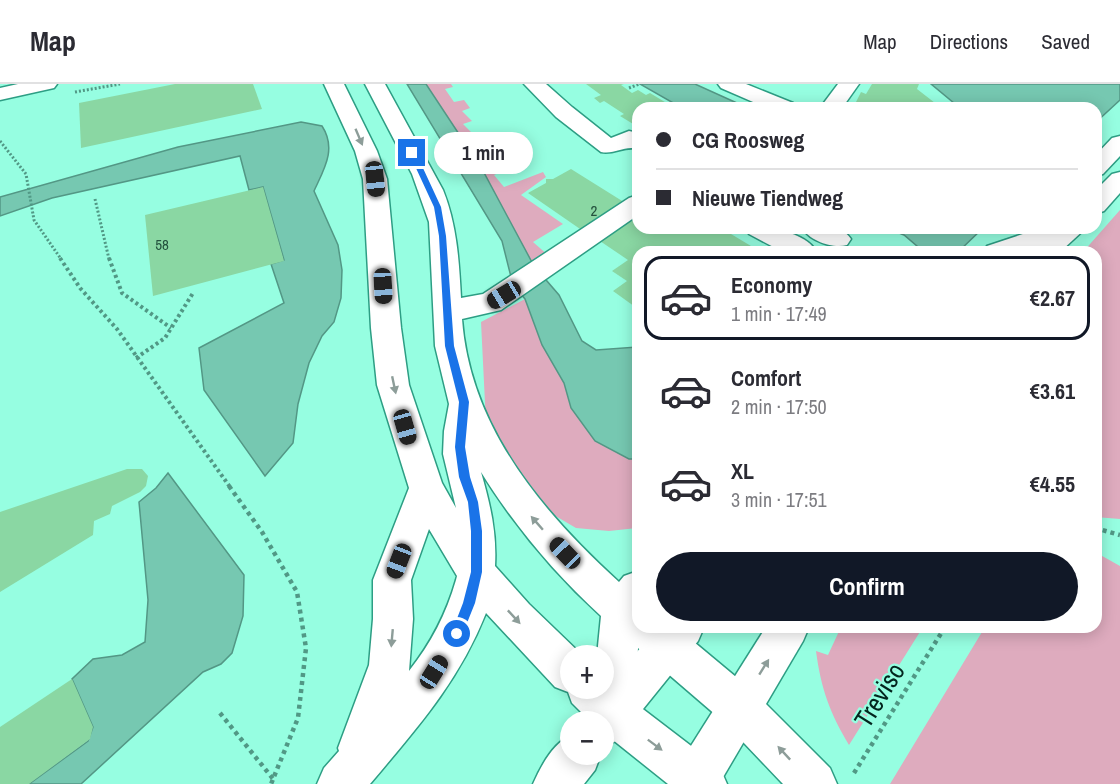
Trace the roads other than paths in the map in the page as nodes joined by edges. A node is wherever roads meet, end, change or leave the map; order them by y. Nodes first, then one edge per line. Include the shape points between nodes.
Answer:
1 (47, 84) edge
2 (334, 84) edge
3 (375, 84) edge
4 (534, 84) edge
5 (728, 84) edge
6 (849, 84) edge
7 (0, 94) edge
8 (771, 102) edge
9 (836, 102) edge
10 (1120, 143) edge
11 (631, 153) edge
12 (1102, 162) edge
13 (1120, 179) edge
14 (1102, 198) edge
15 (632, 207) edge
16 (770, 234) edge
17 (1050, 234) edge
18 (1066, 234) edge
19 (792, 246) edge
20 (1014, 246) edge
21 (1050, 246) edge
22 (448, 311) junction
23 (464, 402) junction
24 (426, 488) junction
25 (476, 572) junction
26 (632, 606) edge
27 (642, 633) edge
28 (642, 633) edge
29 (663, 633) edge
30 (785, 633) edge
31 (560, 662) edge
32 (739, 706) junction
33 (601, 709) edge
34 (571, 765) edge
35 (345, 778) edge
36 (833, 780) edge
37 (698, 782) edge
38 (556, 784) edge

1 - 7 street
2 -> 24 street via 375,179 393,385
3 - 22 street via 437,207
4 - 11 street via 609,147 629,138
5 - 8 street
6 - 9 street
10 - 12 street
13 - 14 street
15 - 22 street via 491,303
16 - 19 street
17 - 20 street
18 - 21 street
22 - 23 street via 450,346
23 - 25 street via 460,447 464,477 473,502 478,548
26 -> 23 street via 548,536 515,498 493,466
24 - 25 street
24 -> 35 street via 392,580 390,665 372,719
25 -> 31 street
25 - 35 street via 457,634 434,672
27 - 33 street
28 - 33 street
29 - 32 street
32 -> 30 street
36 -> 32 street
32 - 37 street
33 -> 37 street
34 - 38 street

